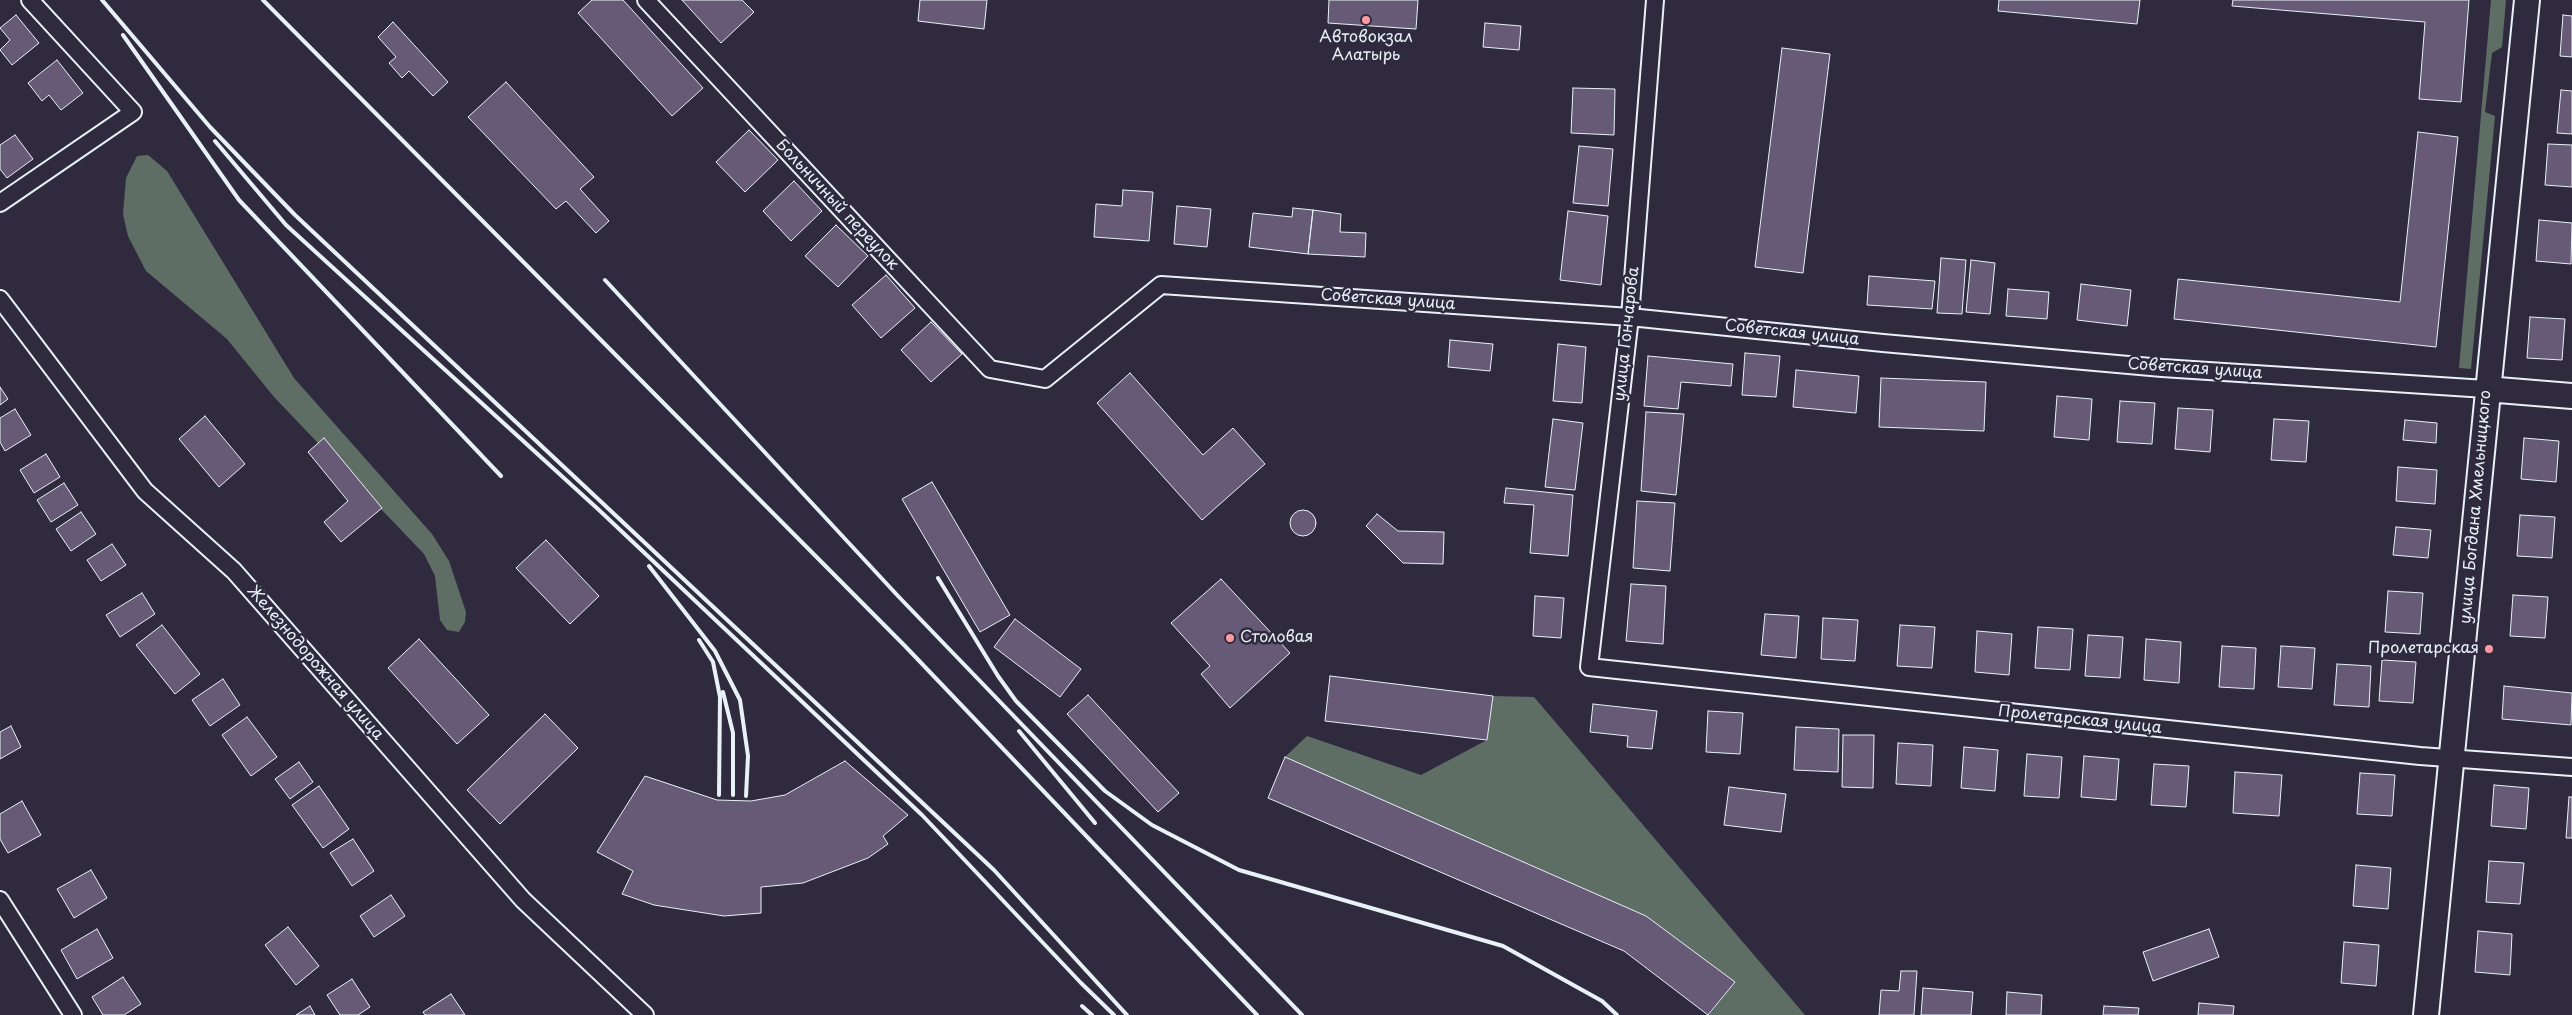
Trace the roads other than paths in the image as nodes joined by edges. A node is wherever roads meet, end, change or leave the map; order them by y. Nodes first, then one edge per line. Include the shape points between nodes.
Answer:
1 (30, 0) edge
2 (646, 0) edge
3 (1655, 0) edge
4 (2527, 0) edge
5 (0, 203) edge
6 (0, 299) edge
7 (1630, 317) junction
8 (1045, 379) joint
9 (2486, 389) junction
10 (2572, 396) edge
11 (1589, 667) joint
12 (2452, 759) junction
13 (2572, 767) edge
14 (0, 900) edge
15 (73, 1015) edge
16 (645, 1015) edge
17 (2426, 1015) edge

1 - 5 street via 134,112
2 - 8 street, Больничный переулок via 990,369
3 - 7 street, улица Гончарова
4 - 9 main road, улица Богдана Хмельницкого
6 - 16 street, Железнодорожная улица via 145,491 234,571 523,900
7 - 8 street, Советская улица via 1160,285
7 - 9 street, Советская улица via 2082,361
7 - 11 street, улица Гончарова
9 - 10 main road, Советская улица
9 - 12 main road, улица Богдана Хмельницкого
11 - 12 street, Пролетарская улица
12 - 13 street, Пролетарская улица
12 - 17 main road, улица Богдана Хмельницкого
14 - 15 street

